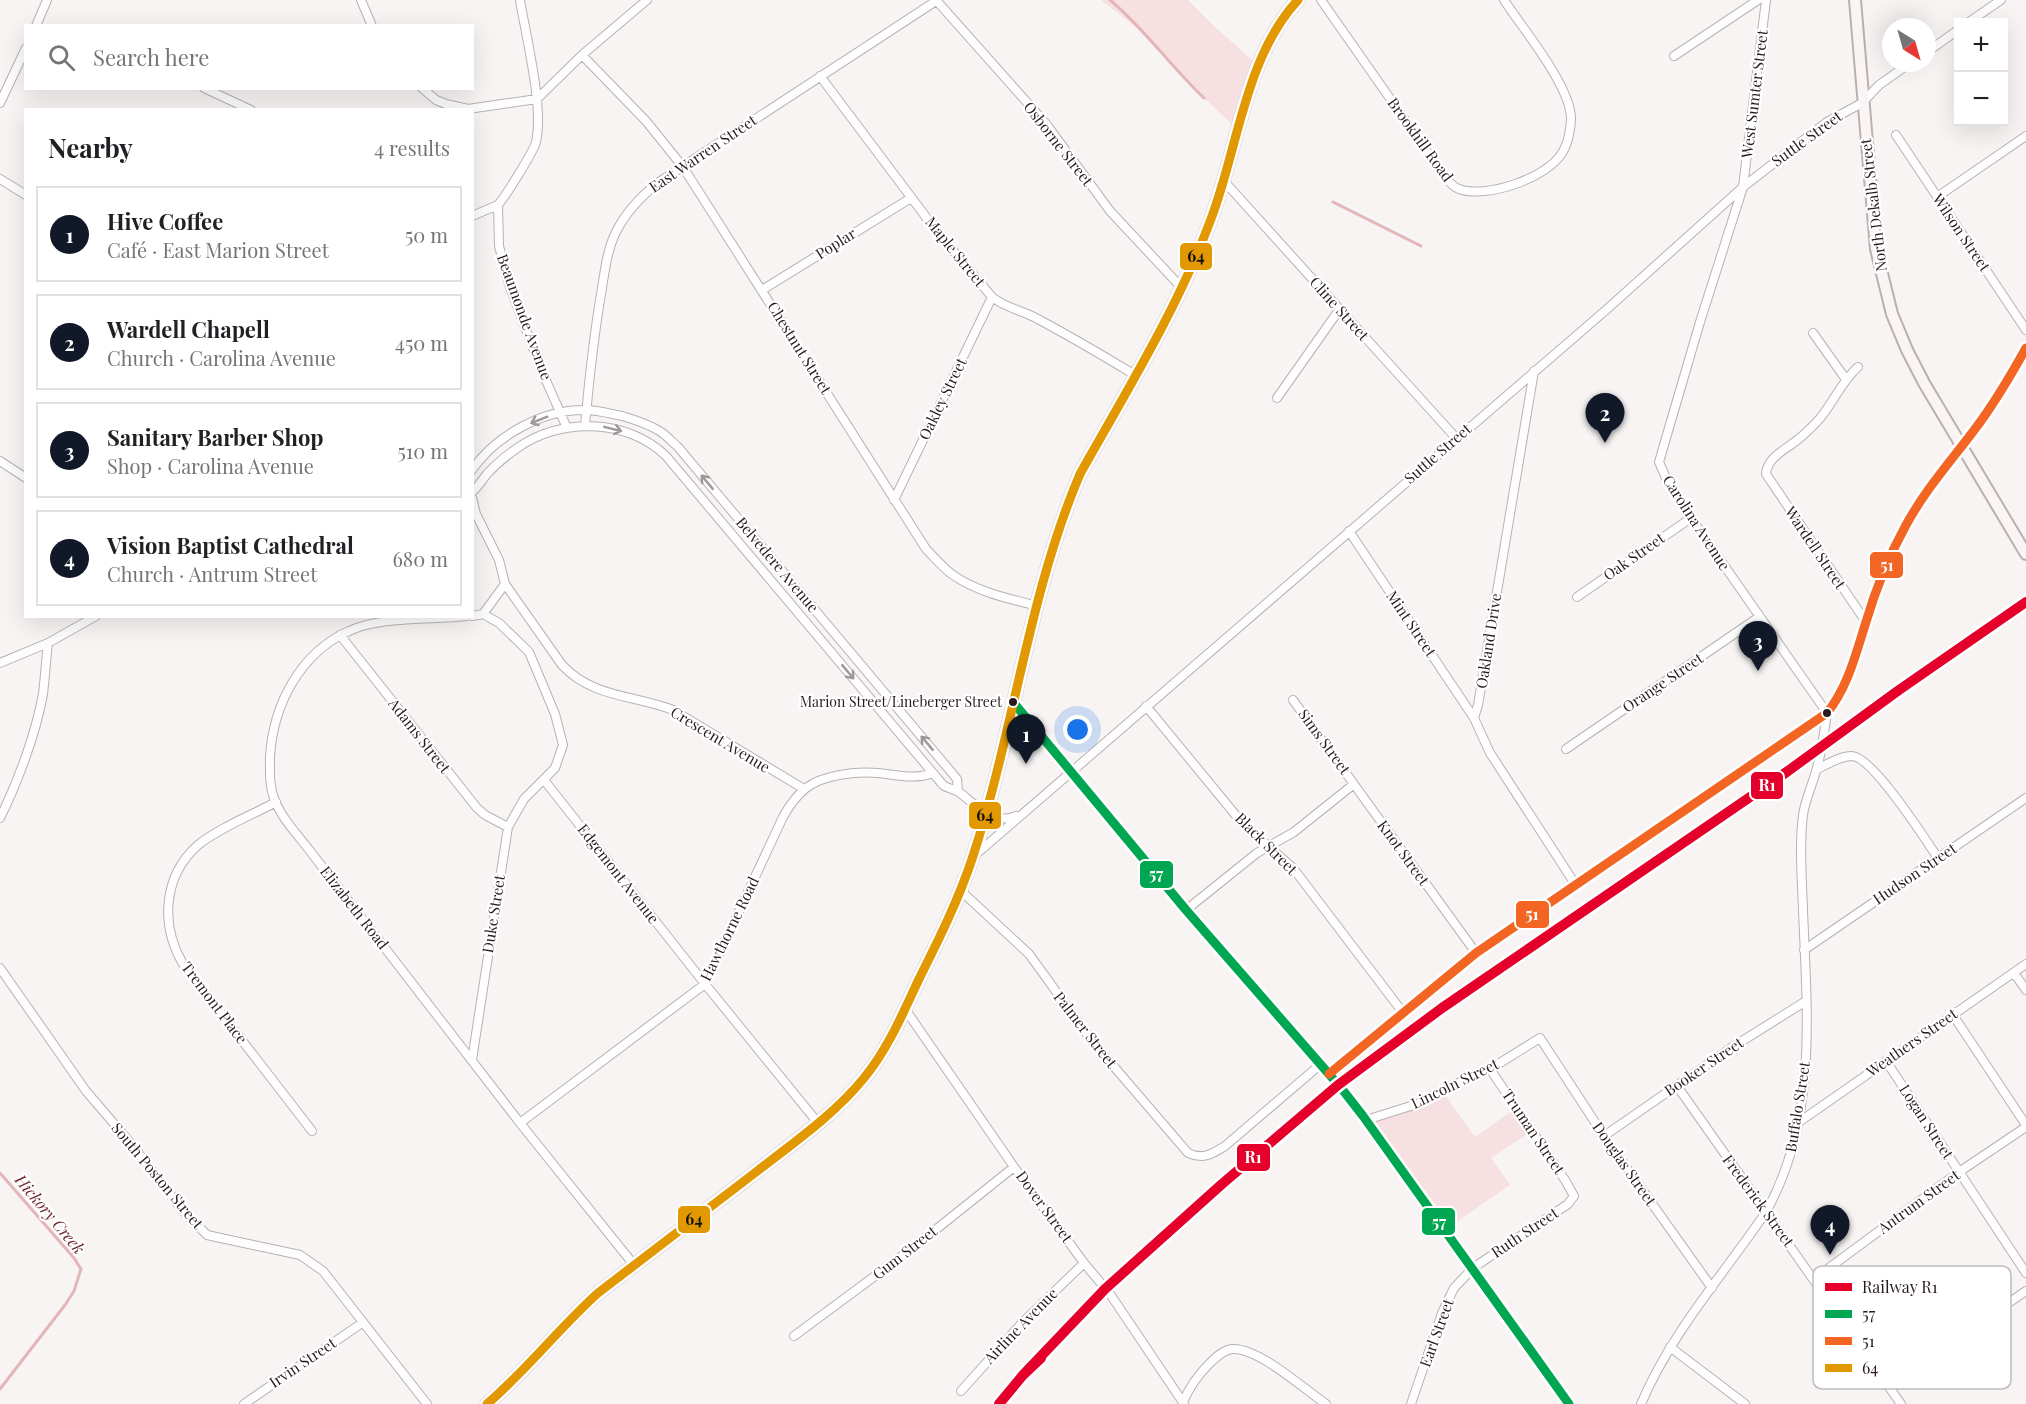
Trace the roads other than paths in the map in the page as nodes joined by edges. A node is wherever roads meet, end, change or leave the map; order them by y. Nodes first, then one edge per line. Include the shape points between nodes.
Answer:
1 (47, 0) edge
2 (361, 0) edge
3 (520, 0) edge
4 (647, 0) edge
5 (936, 0) edge
6 (1298, 0) edge
7 (1321, 0) edge
8 (1504, 0) edge
9 (1758, 0) edge
10 (1766, 0) edge
11 (1855, 0) edge
12 (2001, 0) edge
13 (1975, 18) edge
14 (37, 24) edge
15 (371, 24) edge
16 (1954, 33) edge
17 (1936, 46) edge
18 (582, 56) junction
19 (1674, 56) dead end
20 (23, 58) edge
21 (1898, 72) edge
22 (820, 76) junction
23 (208, 90) edge
24 (425, 90) edge
25 (537, 99) junction
26 (0, 103) edge
27 (1862, 103) junction
28 (247, 108) edge
29 (464, 108) edge
30 (474, 108) edge
31 (1896, 135) dead end
32 (2026, 136) edge
33 (683, 166) junction
34 (0, 179) edge
35 (1223, 180) junction
36 (1743, 187) junction
37 (24, 194) edge
38 (1937, 197) junction
39 (911, 198) junction
40 (498, 205) junction
41 (474, 215) edge
42 (1181, 287) junction
43 (762, 290) junction
44 (992, 297) junction
45 (1339, 310) junction
46 (2026, 330) edge
47 (1813, 333) dead end
48 (2026, 348) edge
49 (1858, 367) dead end
50 (1534, 371) junction
51 (1135, 375) junction
52 (1845, 378) junction
53 (1277, 398) dead end
54 (586, 410) junction
55 (560, 412) junction
56 (585, 426) junction
57 (567, 428) junction
58 (1456, 438) junction
59 (1962, 446) junction
60 (0, 461) edge
61 (474, 468) edge
62 (24, 477) edge
63 (474, 490) edge
64 (720, 496) junction
65 (894, 500) junction
66 (474, 506) edge
67 (708, 506) junction
68 (1691, 518) junction
69 (1349, 531) junction
70 (2026, 554) edge
71 (505, 584) junction
72 (1577, 597) dead end
73 (1038, 606) junction
74 (483, 614) junction
75 (474, 616) edge
76 (1759, 617) junction
77 (92, 618) edge
78 (438, 618) edge
79 (1866, 622) junction
80 (835, 633) junction
81 (340, 635) junction
82 (823, 642) junction
83 (48, 643) junction
84 (0, 663) edge
85 (1293, 700) dead end
86 (1013, 702) junction
87 (1146, 706) junction
88 (1827, 713) junction
89 (1473, 718) junction
90 (1566, 749) dead end
91 (1817, 769) junction
92 (1070, 772) junction
93 (933, 773) junction
94 (544, 780) junction
95 (1354, 784) junction
96 (804, 789) junction
97 (958, 791) junction
98 (2026, 798) edge
99 (276, 802) junction
100 (985, 813) junction
101 (1023, 813) junction
102 (0, 818) edge
103 (508, 827) junction
104 (1269, 846) junction
105 (973, 857) junction
106 (1938, 858) junction
107 (1575, 884) junction
108 (960, 890) junction
109 (1186, 910) junction
110 (1804, 950) junction
111 (1476, 953) junction
112 (2026, 964) edge
113 (0, 968) edge
114 (2014, 973) junction
115 (705, 984) junction
116 (2026, 990) edge
117 (1806, 1001) junction
118 (904, 1010) junction
119 (1404, 1014) junction
120 (1953, 1015) junction
121 (1540, 1038) joint
122 (472, 1060) junction
123 (1886, 1061) junction
124 (1321, 1064) junction
125 (1490, 1069) junction
126 (1329, 1074) junction
127 (1677, 1086) junction
128 (1366, 1120) junction
129 (1799, 1122) junction
130 (520, 1123) junction
131 (818, 1123) junction
132 (2026, 1126) edge
133 (312, 1131) dead end
134 (1604, 1136) junction
135 (1014, 1167) junction
136 (1959, 1172) junction
137 (1574, 1196) joint
138 (1766, 1212) junction
139 (1084, 1263) junction
140 (634, 1265) junction
141 (1832, 1266) edge
142 (1473, 1268) junction
143 (2026, 1273) edge
144 (1813, 1278) edge
145 (1712, 1288) junction
146 (2026, 1291) edge
147 (2011, 1301) edge
148 (362, 1323) junction
149 (794, 1336) dead end
150 (1670, 1347) junction
151 (1891, 1389) edge
152 (960, 1390) dead end
153 (1184, 1403) edge
154 (244, 1404) edge
155 (427, 1404) edge
156 (487, 1404) edge
157 (1326, 1404) edge
158 (1412, 1404) edge
159 (1569, 1404) edge
160 (1641, 1404) edge
161 (1745, 1404) edge
162 (1901, 1404) edge

1 - 14 street
2 - 15 street
3 - 25 street
4 - 18 street
5 - 22 street, East Warren Street
5 - 42 street, Osborne Street via 1047,125 1110,211
6 - 35 main road via 1266,50
7 - 8 street, Brookhill Road via 1445,177 1457,188 1478,192 1502,188 1546,170 1563,153 1571,120 1569,103 1557,78
9 - 19 street
10 - 36 street, West Sumter Street
11 - 27 main road, North Dekalb Street
12 - 13 street
16 - 17 street
18 - 25 street
18 - 33 street, Chestnut Street via 646,121
20 - 26 street
21 - 27 street, Suttle Street
22 - 33 street, East Warren Street
22 - 39 street, Maple Street
23 - 28 street
24 - 29 street via 446,104
25 - 30 street
25 - 40 street via 534,147
27 - 36 street, Suttle Street via 1827,122
27 - 59 main road, North Dekalb Street via 1876,249 1892,314 1907,350
31 - 38 street, Wilson Street
32 - 38 street
33 - 43 street, Chestnut Street
33 - 54 street, East Warren Street via 642,197 624,218 612,242 593,344
34 - 37 street
35 - 42 main road via 1212,218
35 - 45 street, Cline Street
36 - 50 street, Suttle Street
36 - 68 street, Carolina Avenue via 1659,462
38 - 46 street, Wilson Street
39 - 43 street, Poplar
39 - 44 street, Maple Street
40 - 41 street
40 - 55 street, Beaumonde Avenue via 499,246 509,284
42 - 51 main road
43 - 65 street, Chestnut Street
44 - 51 street, Maple Street
44 - 65 street, Oakley Street
45 - 53 street
45 - 58 street, Cline Street
47 - 52 street
48 - 59 street
49 - 52 street
50 - 58 street, Suttle Street
50 - 89 street, Oakland Drive
51 - 73 main road via 1080,474 1055,540
52 - 79 street, Wardell Street via 1823,415 1766,466 1766,474
54 - 55 street, Belvedere Avenue
54 - 56 street, East Warren Street
64 -> 54 street, Belvedere Avenue via 661,432 642,422
55 - 57 street, Beaumonde Avenue
55 -> 61 street, Belvedere Avenue via 515,431 491,448
56 - 57 street, Belvedere Avenue
56 -> 67 street, Belvedere Avenue via 629,433 658,448
57 - 63 street, Belvedere Avenue via 516,449
58 - 69 street, Suttle Street
59 - 70 main road, North Dekalb Street
59 - 79 street via 1906,525 1886,565
60 - 62 street
64 - 67 street
64 - 80 street, Belvedere Avenue
65 - 73 street, Chestnut Street via 926,549 953,575 973,586
66 - 71 street via 499,560
67 - 82 street, Belvedere Avenue
68 - 72 street, Oak Street
68 - 76 street, Carolina Avenue
69 - 87 street, Suttle Street
69 - 89 street, Mint Street
71 - 74 street
71 - 96 street, Crescent Avenue via 562,665 579,680 599,690 673,710
73 - 86 main road
74 - 75 street
74 - 94 street via 499,623 529,652 555,714 563,746 555,768
76 - 88 street, Carolina Avenue
76 - 90 street, Orange Street
77 - 83 street
78 - 81 street, Elizabeth Road via 380,622
79 - 88 street via 1852,667
80 - 82 street
97 -> 80 street, Belvedere Avenue via 956,777
81 - 99 street, Elizabeth Road via 293,680 276,716 271,749 271,783
81 - 103 street, Adams Street via 477,808
82 -> 93 street, Belvedere Avenue
83 - 84 street
83 - 102 street via 37,720
85 - 95 street, Sims Street
86 - 92 street
86 - 100 main road
87 - 92 street, Suttle Street
87 - 104 street, Black Street via 1243,824
88 - 91 street
88 - 107 street
89 - 107 street via 1490,753
91 - 106 street via 1851,756 1867,763
91 - 110 street, Buffalo Street via 1803,814
92 - 101 street, Suttle Street
92 - 109 street
93 - 96 street via 917,777 862,773 823,780
93 - 97 street, Belvedere Avenue via 945,787
94 - 103 street, Duke Street via 524,799
94 - 115 street, Edgemont Avenue
95 - 104 street via 1294,832
95 - 111 street, Knot Street
96 - 115 street, Hawthorne Road via 783,817
97 - 100 street, Belvedere Avenue
98 - 106 street, Hudson Street
99 - 122 street, Elizabeth Road
99 - 133 street, Tremont Place via 208,838 189,855 171,889 167,915 172,940 183,964
100 - 101 street via 1007,819
100 - 105 main road
101 - 105 street, Suttle Street
103 - 122 street, Duke Street
104 - 109 street
104 - 119 street, Black Street via 1293,868
105 - 108 main road
106 - 110 street, Hudson Street
107 - 111 street
108 - 118 main road
108 - 124 street, Palmer Street via 1029,954 1092,1041 1185,1151 1196,1157 1209,1156 1225,1146
109 - 124 street
110 - 117 street, Buffalo Street
111 - 119 street
112 - 114 street, Weathers Street
113 - 148 street, South Poston Street via 86,1091 199,1227 207,1234 300,1255 323,1271
114 - 116 street
114 - 120 street, Weathers Street
115 - 130 street, Hawthorne Road
115 - 131 street, Edgemont Avenue
117 - 127 street, Booker Street
117 - 129 street, Buffalo Street via 1806,1070
118 - 131 main road via 864,1079
118 - 135 street, Dover Street
119 - 126 street
120 - 123 street, Weathers Street
120 - 132 street
121 - 125 street, Lincoln Street
121 - 134 street, Douglas Street
122 - 130 street, Elizabeth Road
123 - 129 street, Weathers Street
123 - 136 street, Logan Street
124 - 126 street
125 - 128 street, Lincoln Street via 1417,1104
125 - 137 street, Truman Street
126 - 128 street
127 - 134 street, Booker Street
127 - 138 street, Frederick Street
128 - 142 street
129 - 138 street, Buffalo Street via 1787,1168
130 - 140 street, Elizabeth Road
131 - 140 main road
132 - 136 street, Antrum Street
134 - 145 street, Douglas Street
135 - 139 street, Dover Street
135 - 149 street, Gum Street
136 - 141 street, Antrum Street
136 - 143 street, Logan Street
137 - 142 street, Ruth Street via 1568,1204
138 - 144 street, Frederick Street
138 - 145 street, Buffalo Street
139 - 152 street, Airline Avenue
139 - 153 street, Dover Street via 1110,1294
140 - 156 main road via 574,1315
142 - 158 street, Earl Street via 1448,1299
142 - 159 street
145 - 150 street, Buffalo Street
146 - 147 street
148 - 154 street, Irvin Street
148 - 155 street, South Poston Street
150 - 160 street, Buffalo Street
150 - 161 street
151 - 162 street, Frederick Street
153 - 157 street via 1196,1377 1230,1349 1250,1352

